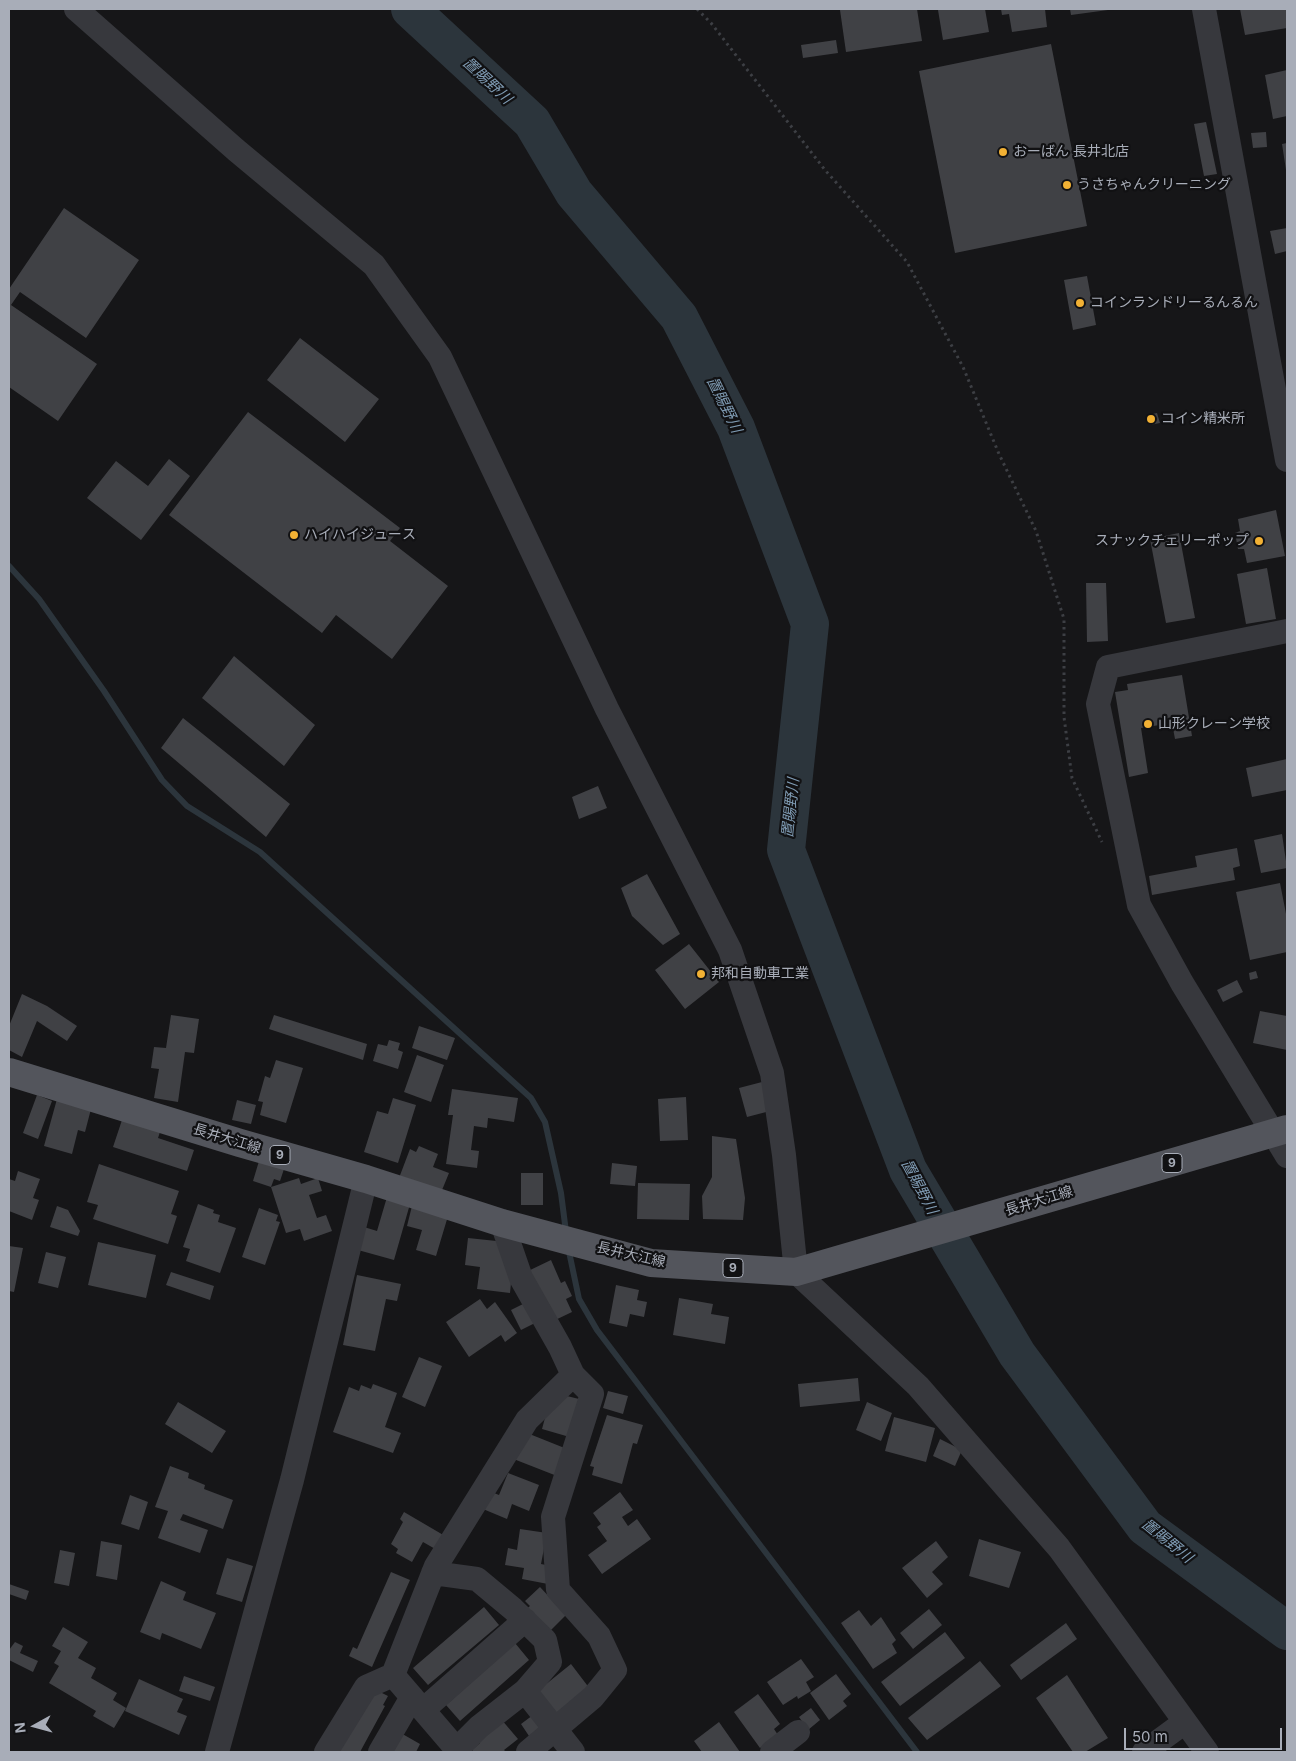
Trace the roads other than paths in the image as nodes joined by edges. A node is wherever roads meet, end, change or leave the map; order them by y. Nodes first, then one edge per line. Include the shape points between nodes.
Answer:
1 (76, 9) edge
2 (1204, 9) edge
3 (1287, 460) edge
4 (1287, 631) edge
5 (9, 1072) edge
6 (1283, 1140) edge
7 (366, 1179) junction
8 (502, 1223) junction
9 (796, 1272) junction
10 (573, 1375) junction
11 (433, 1574) junction
12 (525, 1620) junction
13 (393, 1675) junction
14 (525, 1691) junction
15 (418, 1704) junction
16 (1185, 1722) junction
17 (556, 1731) junction
18 (798, 1732) dead end
19 (449, 1748) edge
20 (218, 1752) edge
21 (326, 1752) edge
22 (380, 1752) edge
23 (528, 1752) edge
24 (572, 1752) edge
25 (772, 1752) edge
26 (1144, 1752) edge
27 (1206, 1752) edge

1 - 9 street via 236,150 374,265 440,358 607,709 730,950 772,1074
2 - 3 street
4 - 6 street via 1108,667 1098,704 1139,905 1182,983
5 - 7 main road, 長井大江線 / 9
6 - 9 main road, 長井大江線 / 9 via 1058,1195
7 - 8 main road, 長井大江線 / 9
7 - 20 street via 292,1480
8 - 9 main road, 長井大江線 / 9 via 651,1263
8 - 10 street via 521,1278
9 - 16 street via 918,1386 1059,1548
10 - 11 street via 527,1420
10 - 17 street via 592,1394 553,1517 558,1590 599,1636 615,1670 593,1697
11 - 12 street via 477,1579
11 - 13 street
12 - 14 street via 545,1640 550,1662
12 - 15 street
13 - 15 street
13 - 21 street via 366,1687
14 - 17 street
14 - 19 street
15 - 19 street
15 - 22 street
16 - 26 street
16 - 27 street
17 - 23 street
17 - 24 street
18 - 25 street

